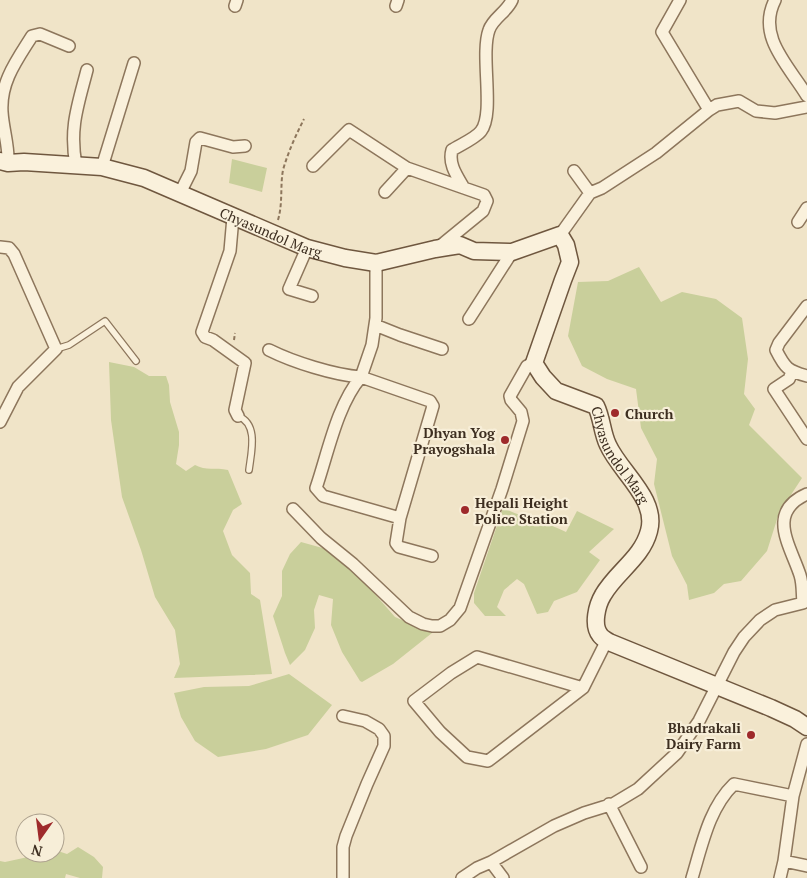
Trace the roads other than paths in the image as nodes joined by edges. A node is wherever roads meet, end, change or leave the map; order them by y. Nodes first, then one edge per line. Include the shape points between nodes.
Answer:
1 (512, 0) edge
2 (680, 0) edge
3 (775, 0) edge
4 (69, 46) dead end
5 (134, 63) dead end
6 (88, 70) dead end
7 (807, 96) edge
8 (807, 107) edge
9 (709, 110) junction
10 (245, 146) dead end
11 (4, 162) edge
12 (76, 165) junction
13 (313, 166) dead end
14 (102, 167) junction
15 (407, 168) junction
16 (574, 170) dead end
17 (464, 188) junction
18 (385, 192) dead end
19 (590, 192) junction
20 (180, 193) junction
21 (807, 208) edge
22 (233, 218) junction
23 (798, 222) dead end
24 (560, 235) junction
25 (0, 247) edge
26 (306, 248) junction
27 (435, 249) junction
28 (512, 252) junction
29 (376, 263) junction
30 (312, 296) dead end
31 (807, 306) edge
32 (469, 319) dead end
33 (375, 324) junction
34 (56, 349) junction
35 (442, 349) dead end
36 (270, 350) dead end
37 (136, 361) dead end
38 (534, 363) junction
39 (792, 372) junction
40 (807, 376) edge
41 (361, 377) junction
42 (238, 416) joint
43 (0, 422) edge
44 (807, 439) edge
45 (249, 470) dead end
46 (807, 494) edge
47 (293, 509) dead end
48 (400, 518) junction
49 (432, 556) dead end
50 (805, 604) edge
51 (607, 640) junction
52 (717, 687) junction
53 (583, 688) junction
54 (343, 716) dead end
55 (807, 727) edge
56 (807, 744) edge
57 (793, 796) junction
58 (609, 804) junction
59 (784, 861) junction
60 (491, 862) junction
61 (807, 866) edge
62 (641, 867) dead end
63 (343, 878) edge
64 (462, 878) edge
65 (503, 878) edge
66 (692, 878) edge
67 (780, 878) edge

1 - 17 street via 489,28 485,125 480,133 452,150 454,170
2 - 9 street via 662,32
3 - 7 street via 770,10 770,31 787,69
4 - 11 street via 40,34 32,36 6,77 2,111 9,154
5 - 14 street
6 - 12 street via 74,120 72,146
8 - 9 street via 775,113 756,111 739,101
9 - 19 street via 656,153 602,188
10 - 20 street via 233,147 200,138 196,142 191,171
11 - 12 street, Chyasundol Marg
12 - 14 street, Chyasundol Marg
13 - 15 street via 349,130
14 - 20 street, Chyasundol Marg via 144,178
15 - 17 street
15 - 18 street
16 - 19 street
17 - 27 street via 484,195 486,208
19 - 24 street
20 - 22 street, Chyasundol Marg
21 - 23 street
22 - 26 street, Chyasundol Marg
22 - 42 street via 230,251 202,332 245,363 234,410
24 - 28 street, Chyasundol Marg
24 - 38 street via 570,262
25 - 34 street via 8,248 14,254
26 - 29 street, Chyasundol Marg
26 - 30 street via 289,289
27 - 28 street, Chyasundol Marg via 460,245 474,251
27 - 29 street, Chyasundol Marg
28 - 32 street
29 - 33 street
31 - 39 street via 776,350
33 - 35 street
33 - 41 street
34 - 37 lane via 75,342 105,321
34 - 43 street via 18,387
36 - 41 street via 347,376
38 - 47 street via 527,366 510,396 523,421 460,608 450,620 440,626 432,626 409,617
38 - 51 street, Chyasundol Marg via 556,391 596,406 608,446 646,502 652,518 640,551 603,594 598,607 596,624
39 - 40 street
39 - 44 street via 789,379 774,389
41 - 48 street via 430,401 433,406
41 - 48 street via 344,402 316,488 323,496
42 - 45 lane via 243,418 252,434
46 - 50 street via 789,507 783,520 786,541 801,577
48 - 49 street via 396,543 399,547
50 - 52 street via 775,610 760,620 734,652
51 - 52 street
51 - 53 street
52 - 55 street
52 - 58 street via 677,753 638,789
53 - 53 street via 488,761 467,757 414,701 477,657
54 - 63 street via 365,721 379,729 384,736 384,746 346,836 342,854
56 - 57 street
57 - 59 street
57 - 66 street via 734,784 709,822
58 - 60 street via 554,826
58 - 62 street
59 - 61 street
59 - 67 street
60 - 64 street
60 - 65 street

